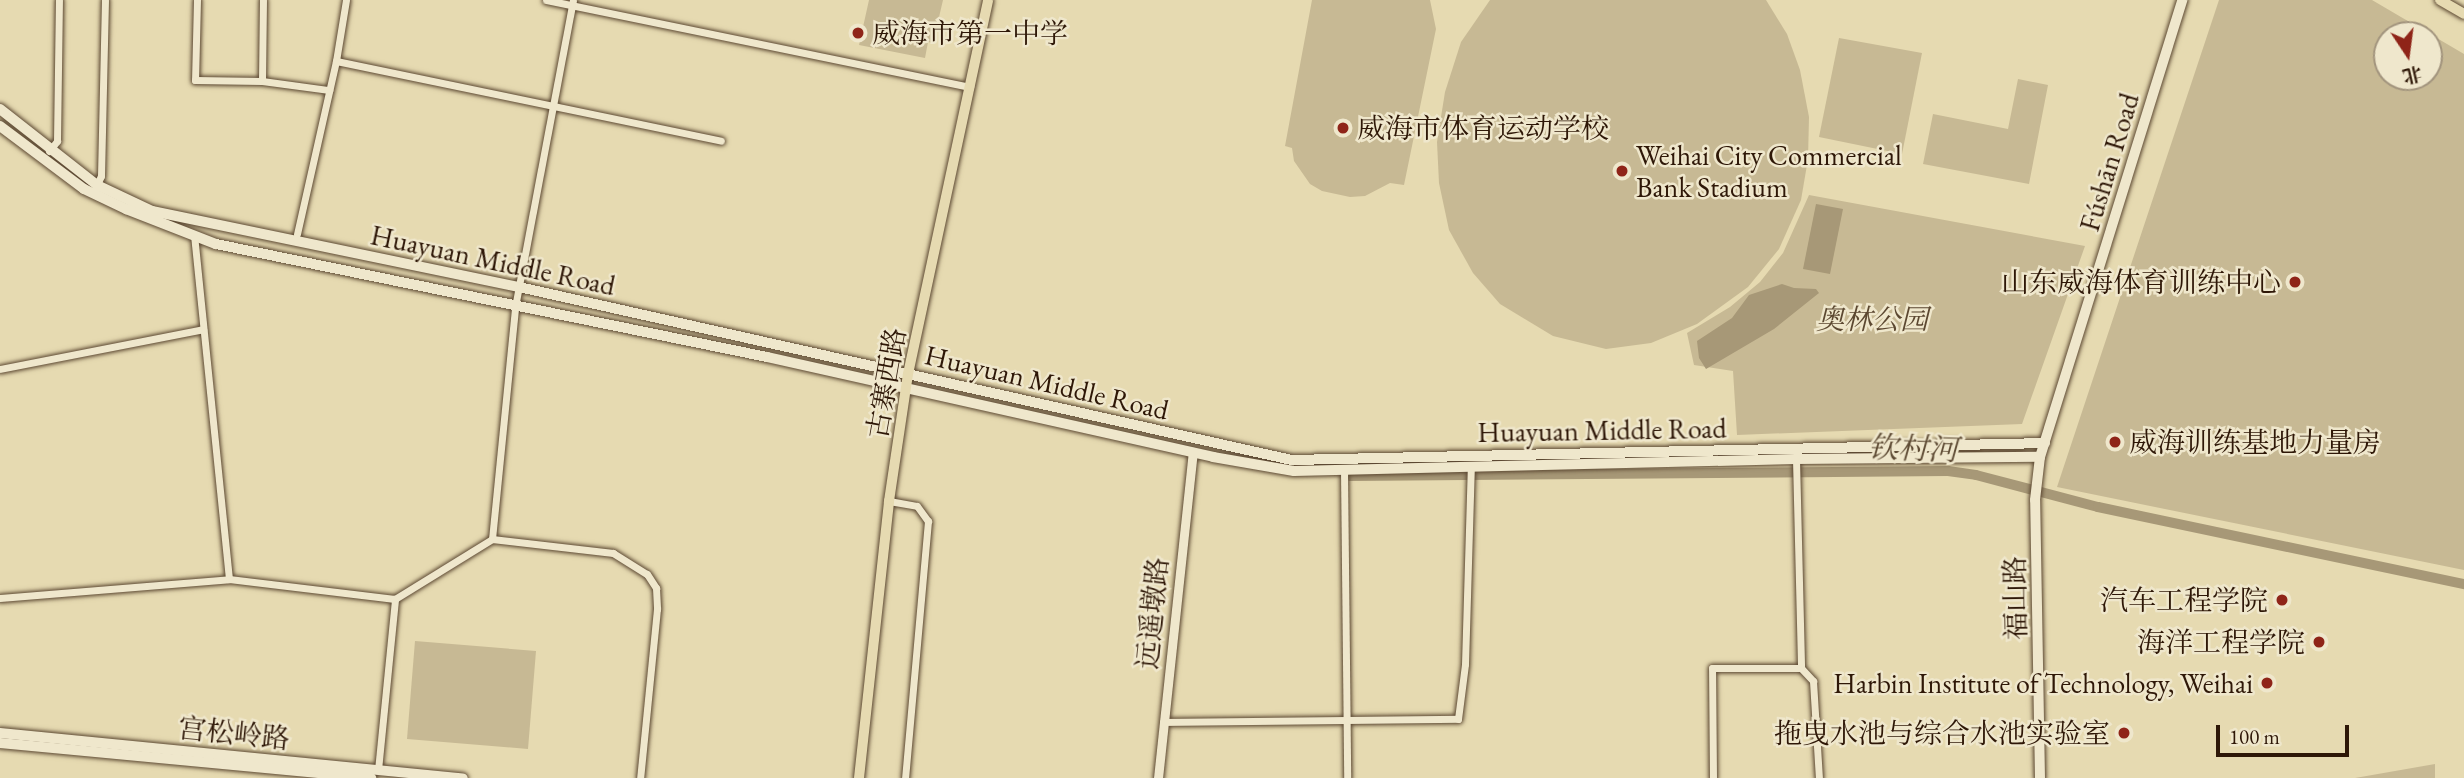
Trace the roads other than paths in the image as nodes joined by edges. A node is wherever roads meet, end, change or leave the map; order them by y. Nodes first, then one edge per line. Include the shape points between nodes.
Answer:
1 (59, 0) edge
2 (105, 0) edge
3 (197, 0) edge
4 (262, 0) edge
5 (346, 0) edge
6 (547, 0) edge
7 (988, 0) edge
8 (2182, 0) edge
9 (2440, 0) edge
10 (572, 3) edge
11 (2464, 14) edge
12 (336, 61) junction
13 (262, 82) junction
14 (970, 87) junction
15 (329, 90) junction
16 (552, 105) junction
17 (0, 110) edge
18 (0, 126) edge
19 (721, 141) dead end
20 (48, 154) junction
21 (95, 189) junction
22 (297, 234) dead end
23 (194, 236) junction
24 (519, 287) junction
25 (515, 307) junction
26 (203, 329) junction
27 (0, 369) edge
28 (908, 374) junction
29 (907, 389) junction
30 (2045, 443) junction
31 (1193, 452) junction
32 (2040, 457) junction
33 (1797, 463) junction
34 (1471, 468) junction
35 (1344, 470) junction
36 (2038, 483) joint
37 (890, 501) junction
38 (492, 540) junction
39 (229, 579) junction
40 (0, 598) edge
41 (395, 599) junction
42 (1801, 668) junction
43 (1346, 718) junction
44 (1163, 722) junction
45 (0, 733) edge
46 (0, 743) edge
47 (375, 774) edge
48 (463, 778) edge
49 (640, 778) edge
50 (859, 778) edge
51 (905, 778) edge
52 (1158, 778) edge
53 (1347, 778) edge
54 (1713, 778) edge
55 (1819, 778) edge
56 (2040, 778) edge

1 - 20 street via 57,141
2 - 21 street via 101,176
3 - 13 street via 195,80
4 - 13 street
5 - 12 street
6 - 10 street
7 - 14 main road, 古寨西路
8 - 30 main road, Fúshān Road
9 - 11 main road
10 - 14 street
10 - 16 street
12 - 15 street
12 - 16 street
13 - 15 street
14 - 28 main road, 古寨西路
15 - 22 street
16 - 19 street
16 - 24 street
17 - 20 main road, Huayuan Middle Road
18 - 20 main road, Huayuan Middle Road
20 - 21 main road, Huayuan Middle Road
21 - 23 main road, Huayuan Middle Road
21 - 24 main road, Huayuan Middle Road via 152,211
23 - 25 main road, Huayuan Middle Road
23 - 26 street
24 - 25 street
24 - 28 main road, Huayuan Middle Road
25 - 29 main road, Huayuan Middle Road
25 - 38 street
26 - 27 street
26 - 39 street
28 - 29 main road, 古寨西路
28 - 30 main road, Huayuan Middle Road via 1292,460
29 - 31 main road, Huayuan Middle Road
29 - 37 main road, 古寨西路
30 - 32 main road, Fúshān Road
31 - 35 main road, Huayuan Middle Road via 1294,471
31 - 44 street, 远遥墩路
32 - 33 main road, Huayuan Middle Road
32 - 36 main road, Fúshān Road
33 - 34 main road, Huayuan Middle Road
33 - 42 street
34 - 35 main road, Huayuan Middle Road
34 - 43 street via 1465,664 1458,719
35 - 43 street
36 - 56 main road, 福山路
37 - 50 main road, 古寨西路
37 - 51 street via 917,506 928,521
38 - 41 street
38 - 49 street via 614,553 647,574 656,588
39 - 40 street
39 - 41 street
41 - 47 street
42 - 54 street via 1712,668
42 - 55 street via 1812,681
43 - 44 street
43 - 53 street
44 - 52 street, 远遥墩路
45 - 47 main road, 宫松岭路
46 - 47 main road
47 - 48 main road, 宫松岭路

